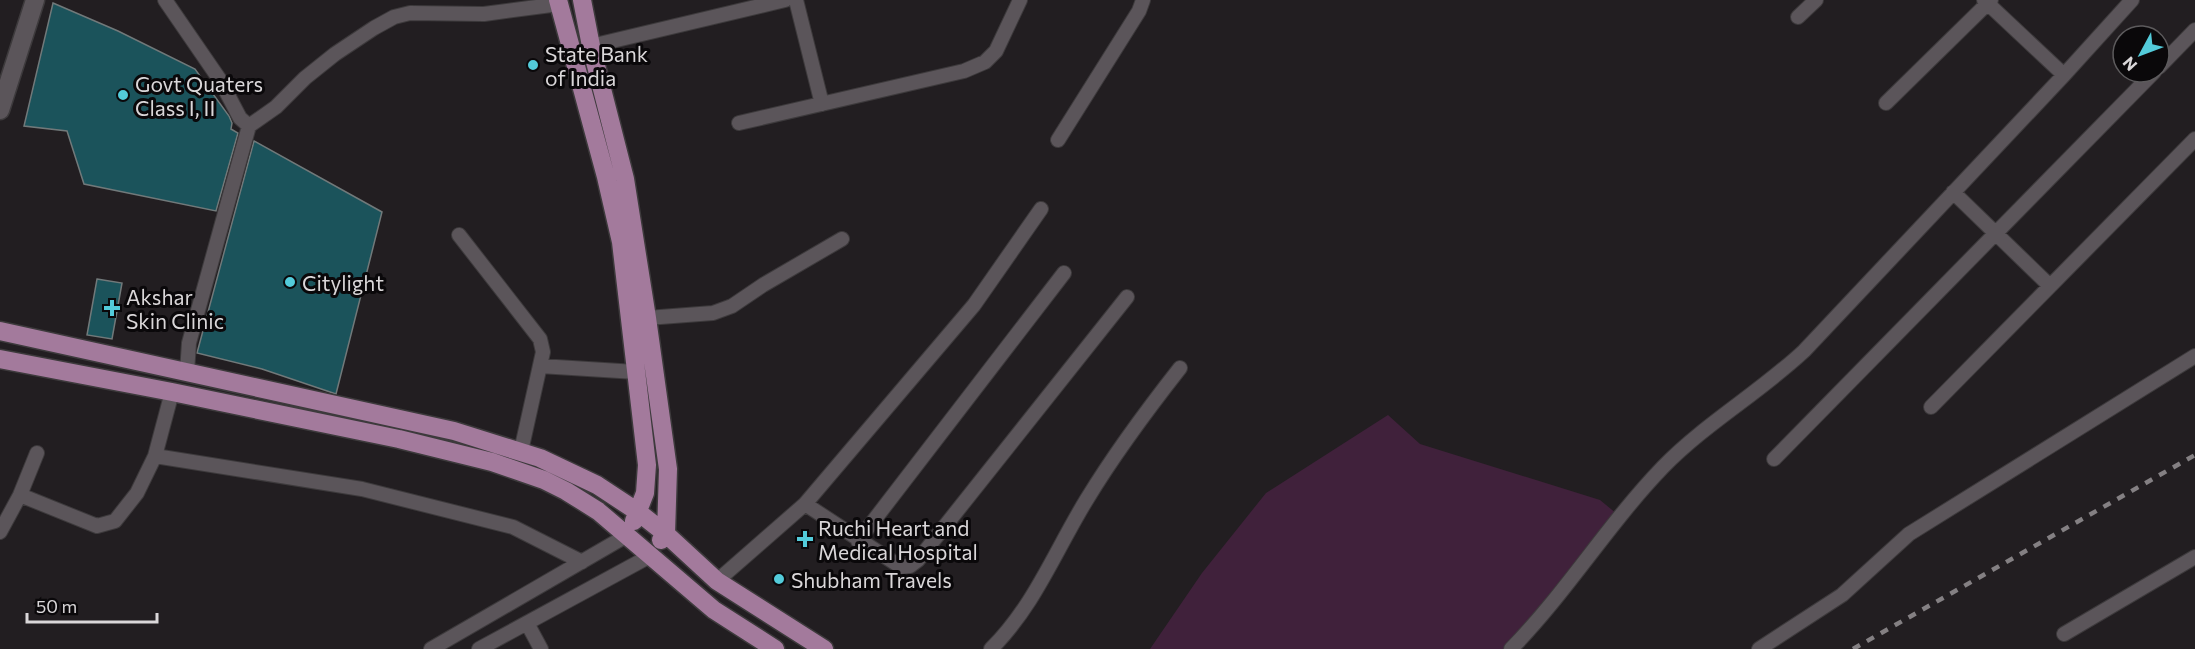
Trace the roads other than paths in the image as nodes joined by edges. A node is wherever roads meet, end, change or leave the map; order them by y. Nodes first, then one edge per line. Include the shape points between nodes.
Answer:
1 (35, 0) edge
2 (165, 0) edge
3 (582, 0) edge
4 (785, 0) edge
5 (796, 0) edge
6 (1020, 0) edge
7 (1143, 0) edge
8 (1816, 0) edge
9 (2132, 0) edge
10 (1988, 1) edge
11 (559, 2) edge
12 (1798, 17) dead end
13 (2195, 30) edge
14 (591, 46) junction
15 (2171, 55) edge
16 (2064, 75) junction
17 (2142, 84) edge
18 (1886, 103) dead end
19 (822, 104) junction
20 (0, 110) edge
21 (739, 123) dead end
22 (249, 126) junction
23 (2195, 139) edge
24 (1058, 140) dead end
25 (1953, 192) junction
26 (1041, 208) dead end
27 (1996, 233) junction
28 (459, 235) dead end
29 (842, 239) dead end
30 (1064, 273) dead end
31 (2050, 286) junction
32 (1127, 297) dead end
33 (646, 318) junction
34 (0, 331) edge
35 (2195, 356) edge
36 (0, 359) edge
37 (540, 366) junction
38 (1180, 368) dead end
39 (187, 372) junction
40 (636, 372) junction
41 (172, 392) junction
42 (1931, 406) dead end
43 (520, 451) junction
44 (37, 453) dead end
45 (155, 456) junction
46 (1774, 459) dead end
47 (20, 495) junction
48 (806, 504) junction
49 (638, 512) junction
50 (0, 532) edge
51 (666, 534) junction
52 (626, 536) junction
53 (858, 541) junction
54 (650, 556) junction
55 (2195, 556) edge
56 (582, 562) junction
57 (717, 581) junction
58 (527, 623) junction
59 (2064, 634) dead end
60 (431, 649) edge
61 (479, 649) edge
62 (541, 649) edge
63 (776, 649) edge
64 (824, 649) edge
65 (991, 649) edge
66 (1511, 649) edge
67 (1759, 649) edge

1 - 20 main road
2 - 22 street via 220,80 240,118
3 - 14 main road
4 - 14 street
5 - 19 street
6 - 19 street via 996,51 985,62 964,71
7 - 24 street
8 - 12 street
9 - 16 street
10 - 16 street
10 - 18 street
11 - 22 street via 484,14 410,13 394,17 335,54
11 - 40 main road via 621,242
13 - 15 street
14 - 33 main road via 624,179
16 - 25 street
17 - 27 street
19 - 21 street
22 - 39 street via 189,343
23 - 31 street
25 - 27 street
25 - 66 street via 1803,351 1692,439 1662,468
26 - 48 street via 974,305
27 - 31 street
27 - 46 street
28 - 37 street via 540,339
29 - 33 street via 732,306 704,314
30 - 53 street
31 - 42 street
32 - 53 street via 918,560 901,567
33 - 51 main road via 668,469
34 - 39 main road
35 - 67 street via 1909,534 1842,595
36 - 41 main road
37 - 40 street
37 - 43 street
38 - 65 street via 1134,427 1087,499 1027,607
39 - 43 main road via 454,431
40 - 49 main road via 647,465 645,493
41 - 45 street
41 - 52 main road via 492,462 566,491 598,511
43 - 49 main road via 597,485
44 - 47 street
45 - 47 street via 137,493 115,521 105,525 97,526
45 - 56 street via 362,489 513,527
47 - 50 street
48 - 53 street
48 - 57 street
49 - 51 main road
49 - 52 main road
51 - 54 main road
51 - 57 main road
52 - 54 main road
52 - 56 street
54 - 58 street
54 - 63 main road via 714,610
55 - 59 street
56 - 60 street
57 - 64 main road
58 - 61 street
58 - 62 street

